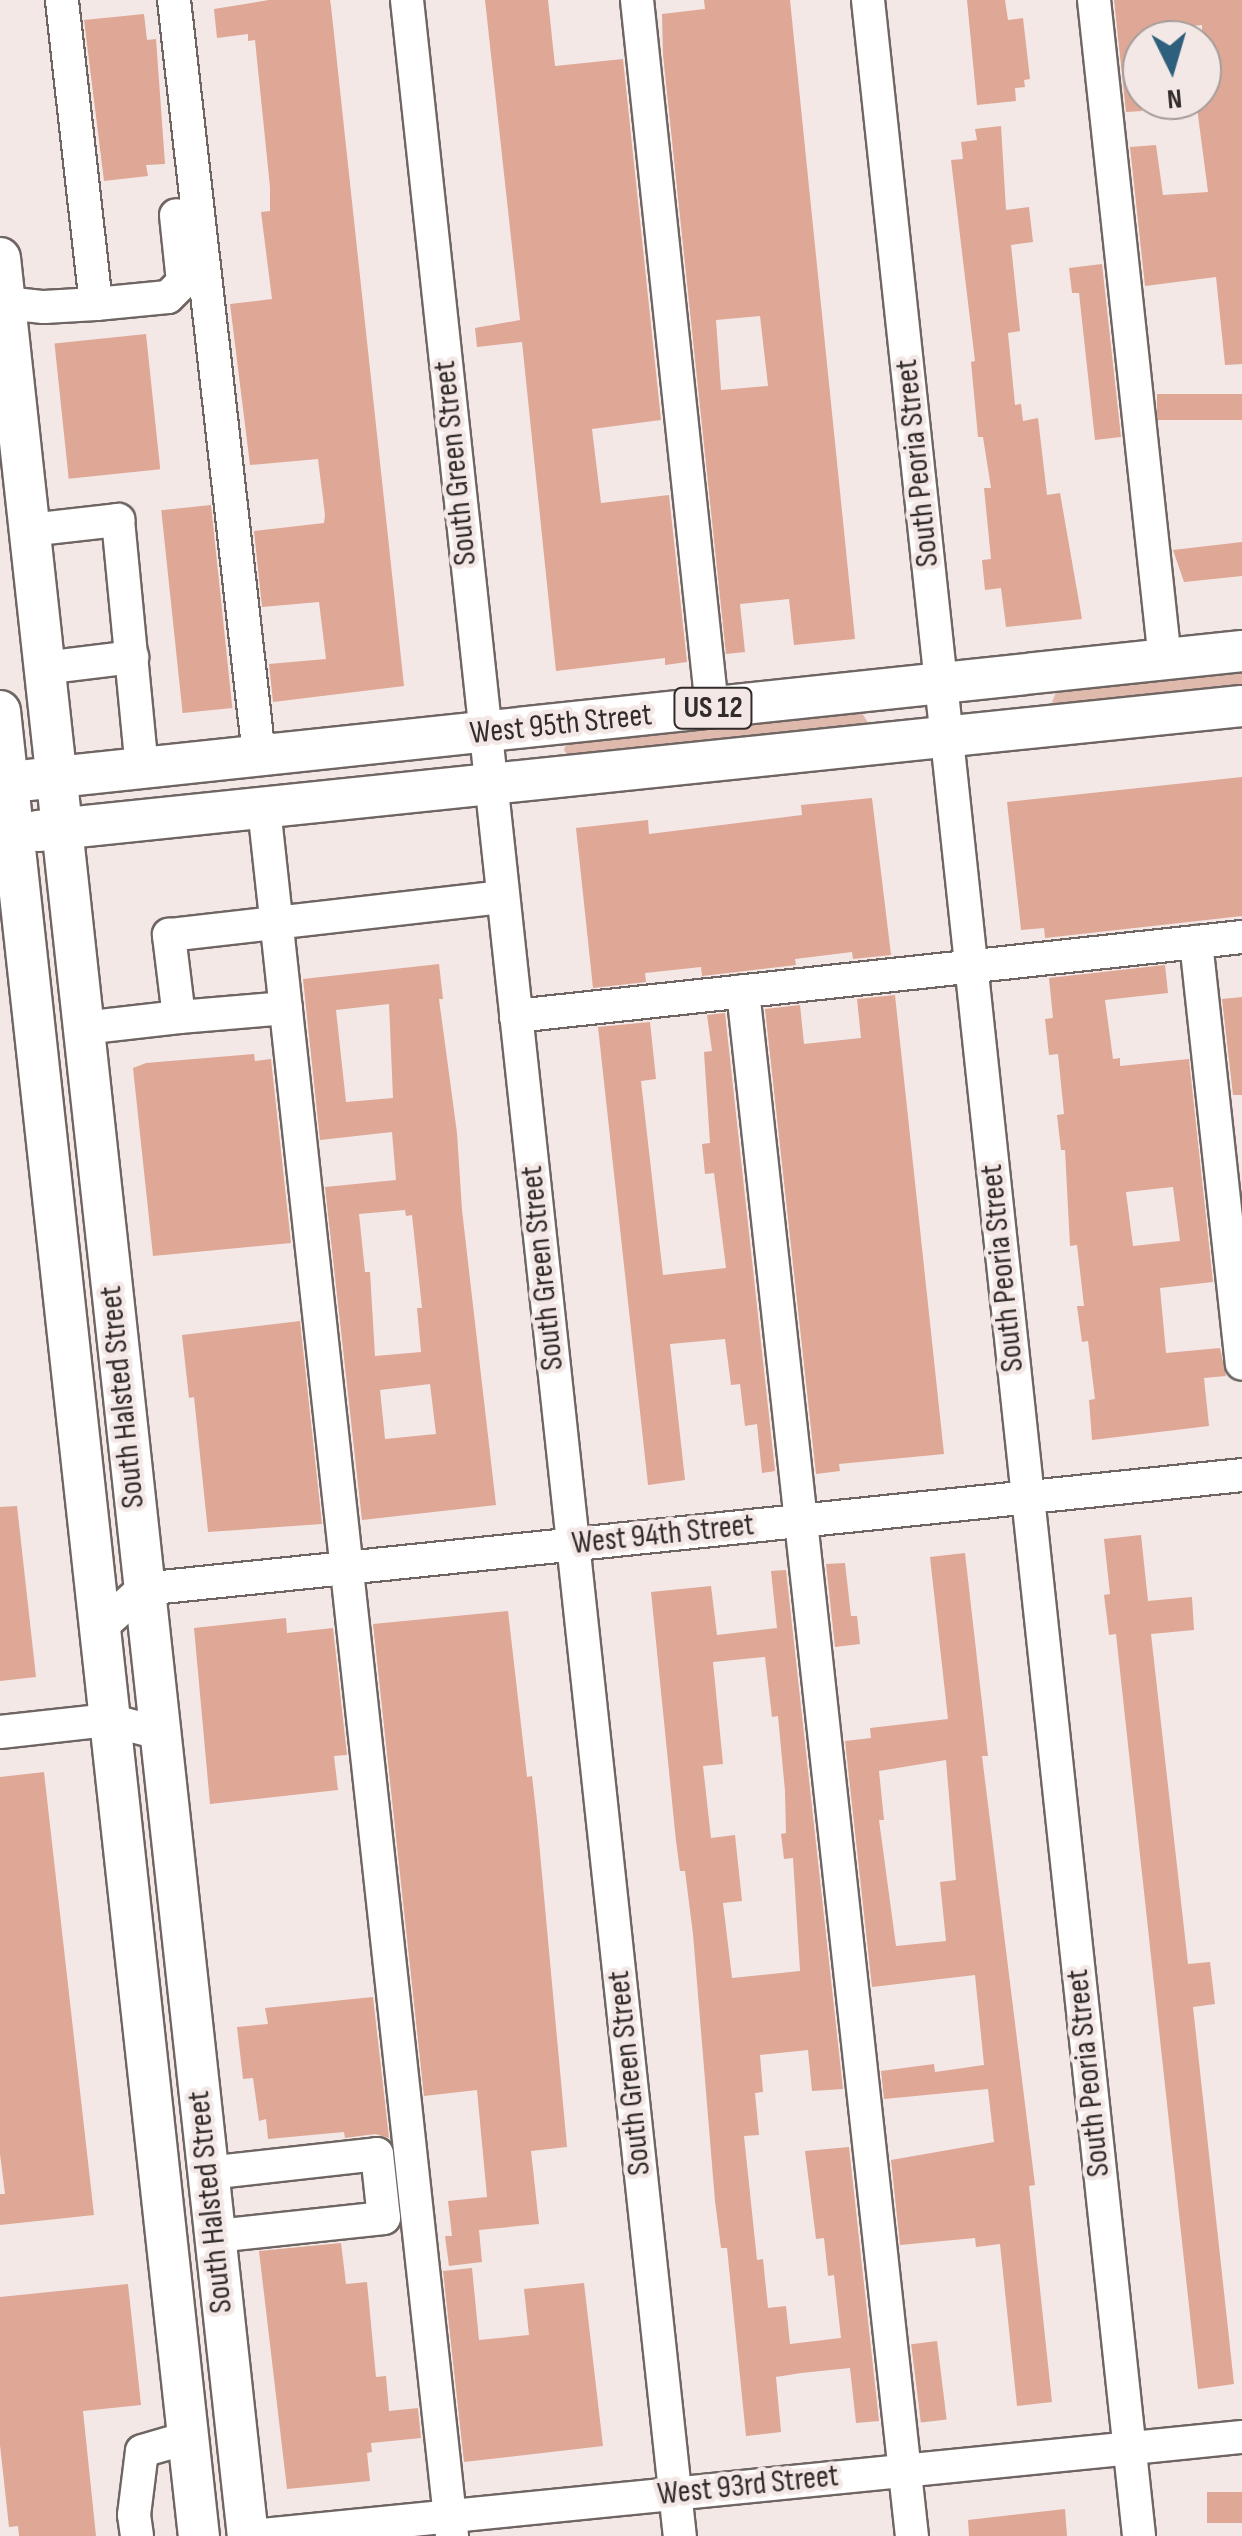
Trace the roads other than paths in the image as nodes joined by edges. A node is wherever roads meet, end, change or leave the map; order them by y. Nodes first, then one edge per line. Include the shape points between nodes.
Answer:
1 (62, 0) edge
2 (154, 0) edge
3 (174, 0) edge
4 (407, 0) edge
5 (636, 0) edge
6 (868, 0) edge
7 (1094, 0) edge
8 (0, 258) edge
9 (5, 303) junction
10 (96, 304) junction
11 (29, 530) junction
12 (1242, 652) edge
13 (132, 658) junction
14 (1164, 660) junction
15 (44, 668) junction
16 (941, 683) junction
17 (1242, 706) edge
18 (712, 708) junction
19 (0, 711) edge
20 (486, 733) junction
21 (947, 737) junction
22 (259, 756) junction
23 (142, 768) junction
24 (56, 777) junction
25 (4, 782) edge
26 (491, 785) junction
27 (264, 808) junction
28 (62, 829) junction
29 (7, 834) edge
30 (503, 897) junction
31 (276, 922) junction
32 (1242, 937) edge
33 (1196, 942) junction
34 (971, 966) junction
35 (743, 991) junction
36 (286, 1008) junction
37 (516, 1016) junction
38 (179, 1017) junction
39 (83, 1028) junction
40 (1242, 1364) edge
41 (1242, 1475) edge
42 (1028, 1497) junction
43 (802, 1521) junction
44 (573, 1544) junction
45 (347, 1568) junction
46 (143, 1589) junction
47 (100, 1629) junction
48 (109, 1720) junction
49 (0, 1732) edge
50 (159, 1733) junction
51 (208, 2173) junction
52 (215, 2236) junction
53 (1242, 2436) edge
54 (187, 2438) junction
55 (1130, 2448) junction
56 (905, 2470) junction
57 (675, 2494) junction
58 (451, 2526) edge
59 (136, 2536) edge
60 (198, 2536) edge
61 (251, 2536) edge
62 (680, 2536) edge
63 (912, 2536) edge
64 (1139, 2536) edge

1 - 10 street
2 - 10 street via 182,282 168,297
3 - 22 street
4 - 20 street, South Green Street
5 - 18 street
6 - 16 street, South Peoria Street
7 - 14 street
8 - 9 main road, South Halsted Street
9 - 10 street
9 - 11 main road, South Halsted Street
11 - 13 street via 118,520
11 - 15 main road, South Halsted Street
12 - 14 main road, West 95th Street / US 12
13 - 15 street
13 - 23 street
14 - 16 main road, West 95th Street / US 12
15 - 24 main road, South Halsted Street
16 - 18 main road, West 95th Street / US 12
16 - 21 street, South Peoria Street
17 - 21 main road, West 95th Street / US 12
18 - 20 main road, West 95th Street / US 12
19 - 25 main road, South Halsted Street
20 - 22 main road, West 95th Street / US 12
20 - 26 street, South Green Street
21 - 26 main road, West 95th Street / US 12
21 - 34 street, South Peoria Street
22 - 23 main road, West 95th Street / US 12
23 - 24 main road, West 95th Street / US 12
24 - 25 main road, West 95th Street / US 12
24 - 28 main road, South Halsted Street
25 - 29 main road, South Halsted Street
26 - 27 main road, West 95th Street / US 12
26 - 30 street, South Green Street
27 - 28 main road, West 95th Street / US 12
27 - 31 street
28 - 29 main road, West 95th Street / US 12
28 - 39 main road, South Halsted Street
29 - 47 main road, South Halsted Street
30 - 31 street
30 - 37 street, South Green Street
31 - 36 street
31 - 38 street via 169,934
32 - 33 street
33 - 34 street
33 - 40 street
34 - 35 street
34 - 42 street, South Peoria Street
35 - 37 street
35 - 43 street
36 - 38 street
36 - 45 street
37 - 44 street, South Green Street
38 - 39 street
39 - 46 main road, South Halsted Street
41 - 42 street, West 94th Street
42 - 43 street, West 94th Street
42 - 55 street, South Peoria Street
43 - 44 street, West 94th Street
43 - 56 street
44 - 45 street, West 94th Street
44 - 57 street, South Green Street
45 - 46 street, West 94th Street
45 - 58 street
46 - 47 street
46 - 50 main road, South Halsted Street
47 - 48 main road, South Halsted Street
48 - 49 street
48 - 50 street
48 - 54 main road, South Halsted Street
50 - 51 main road, South Halsted Street
51 - 52 main road, South Halsted Street
51 - 52 street via 377,2154 384,2218
52 - 61 main road, South Halsted Street
53 - 55 street, West 93rd Street
54 - 59 street via 142,2451
54 - 60 main road, South Halsted Street
55 - 56 street, West 93rd Street
55 - 64 street, South Peoria Street
56 - 57 street, West 93rd Street
56 - 63 street
57 - 58 street, West 93rd Street
57 - 62 street, South Green Street
58 - 61 street, West 93rd Street

